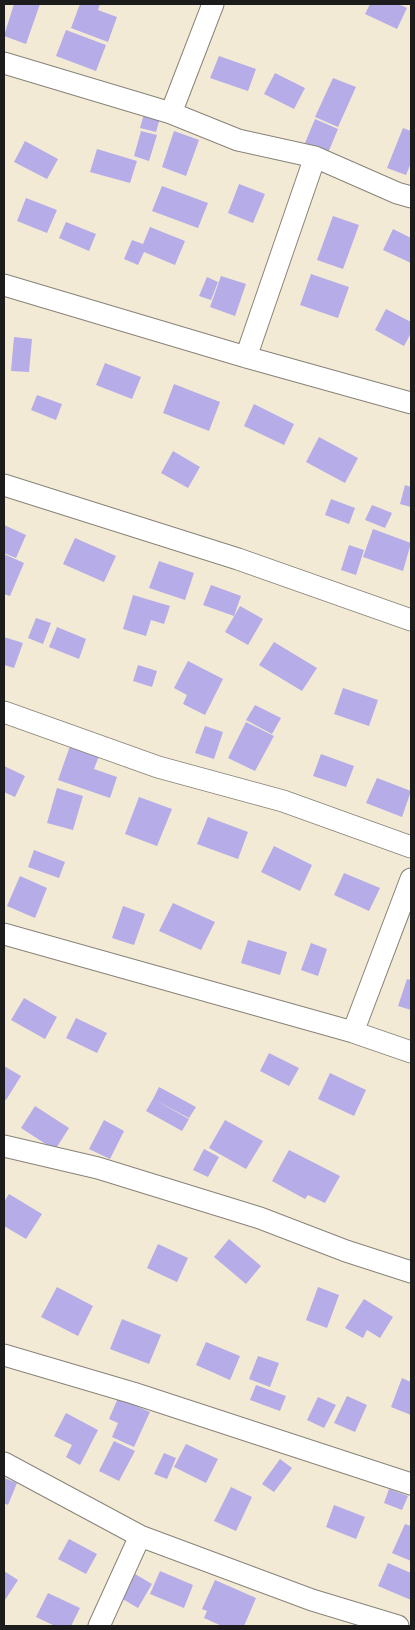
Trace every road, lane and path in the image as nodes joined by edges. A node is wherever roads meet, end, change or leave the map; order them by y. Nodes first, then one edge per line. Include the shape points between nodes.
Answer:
1 (213, 4) edge
2 (4, 63) edge
3 (171, 112) junction
4 (315, 157) junction
5 (411, 197) edge
6 (4, 285) edge
7 (246, 358) junction
8 (411, 403) edge
9 (4, 485) edge
10 (411, 620) edge
11 (4, 712) edge
12 (411, 847) edge
13 (411, 879) edge
14 (4, 934) edge
15 (353, 1032) junction
16 (411, 1052) edge
17 (4, 1146) edge
18 (411, 1272) edge
19 (4, 1355) edge
20 (4, 1462) edge
21 (411, 1484) edge
22 (140, 1536) junction
23 (98, 1626) edge
24 (398, 1626) edge

1 - 3 street
2 - 3 street
3 - 4 street via 238,140
4 - 5 street
4 - 7 street
6 - 7 street
7 - 8 street
9 - 10 street via 238,559
11 - 12 street via 158,767 283,801
13 - 15 street
14 - 15 street
15 - 16 street
17 - 18 street via 98,1168 260,1218
19 - 21 street via 133,1393
20 - 22 street
22 - 23 street
22 - 24 street via 312,1600

